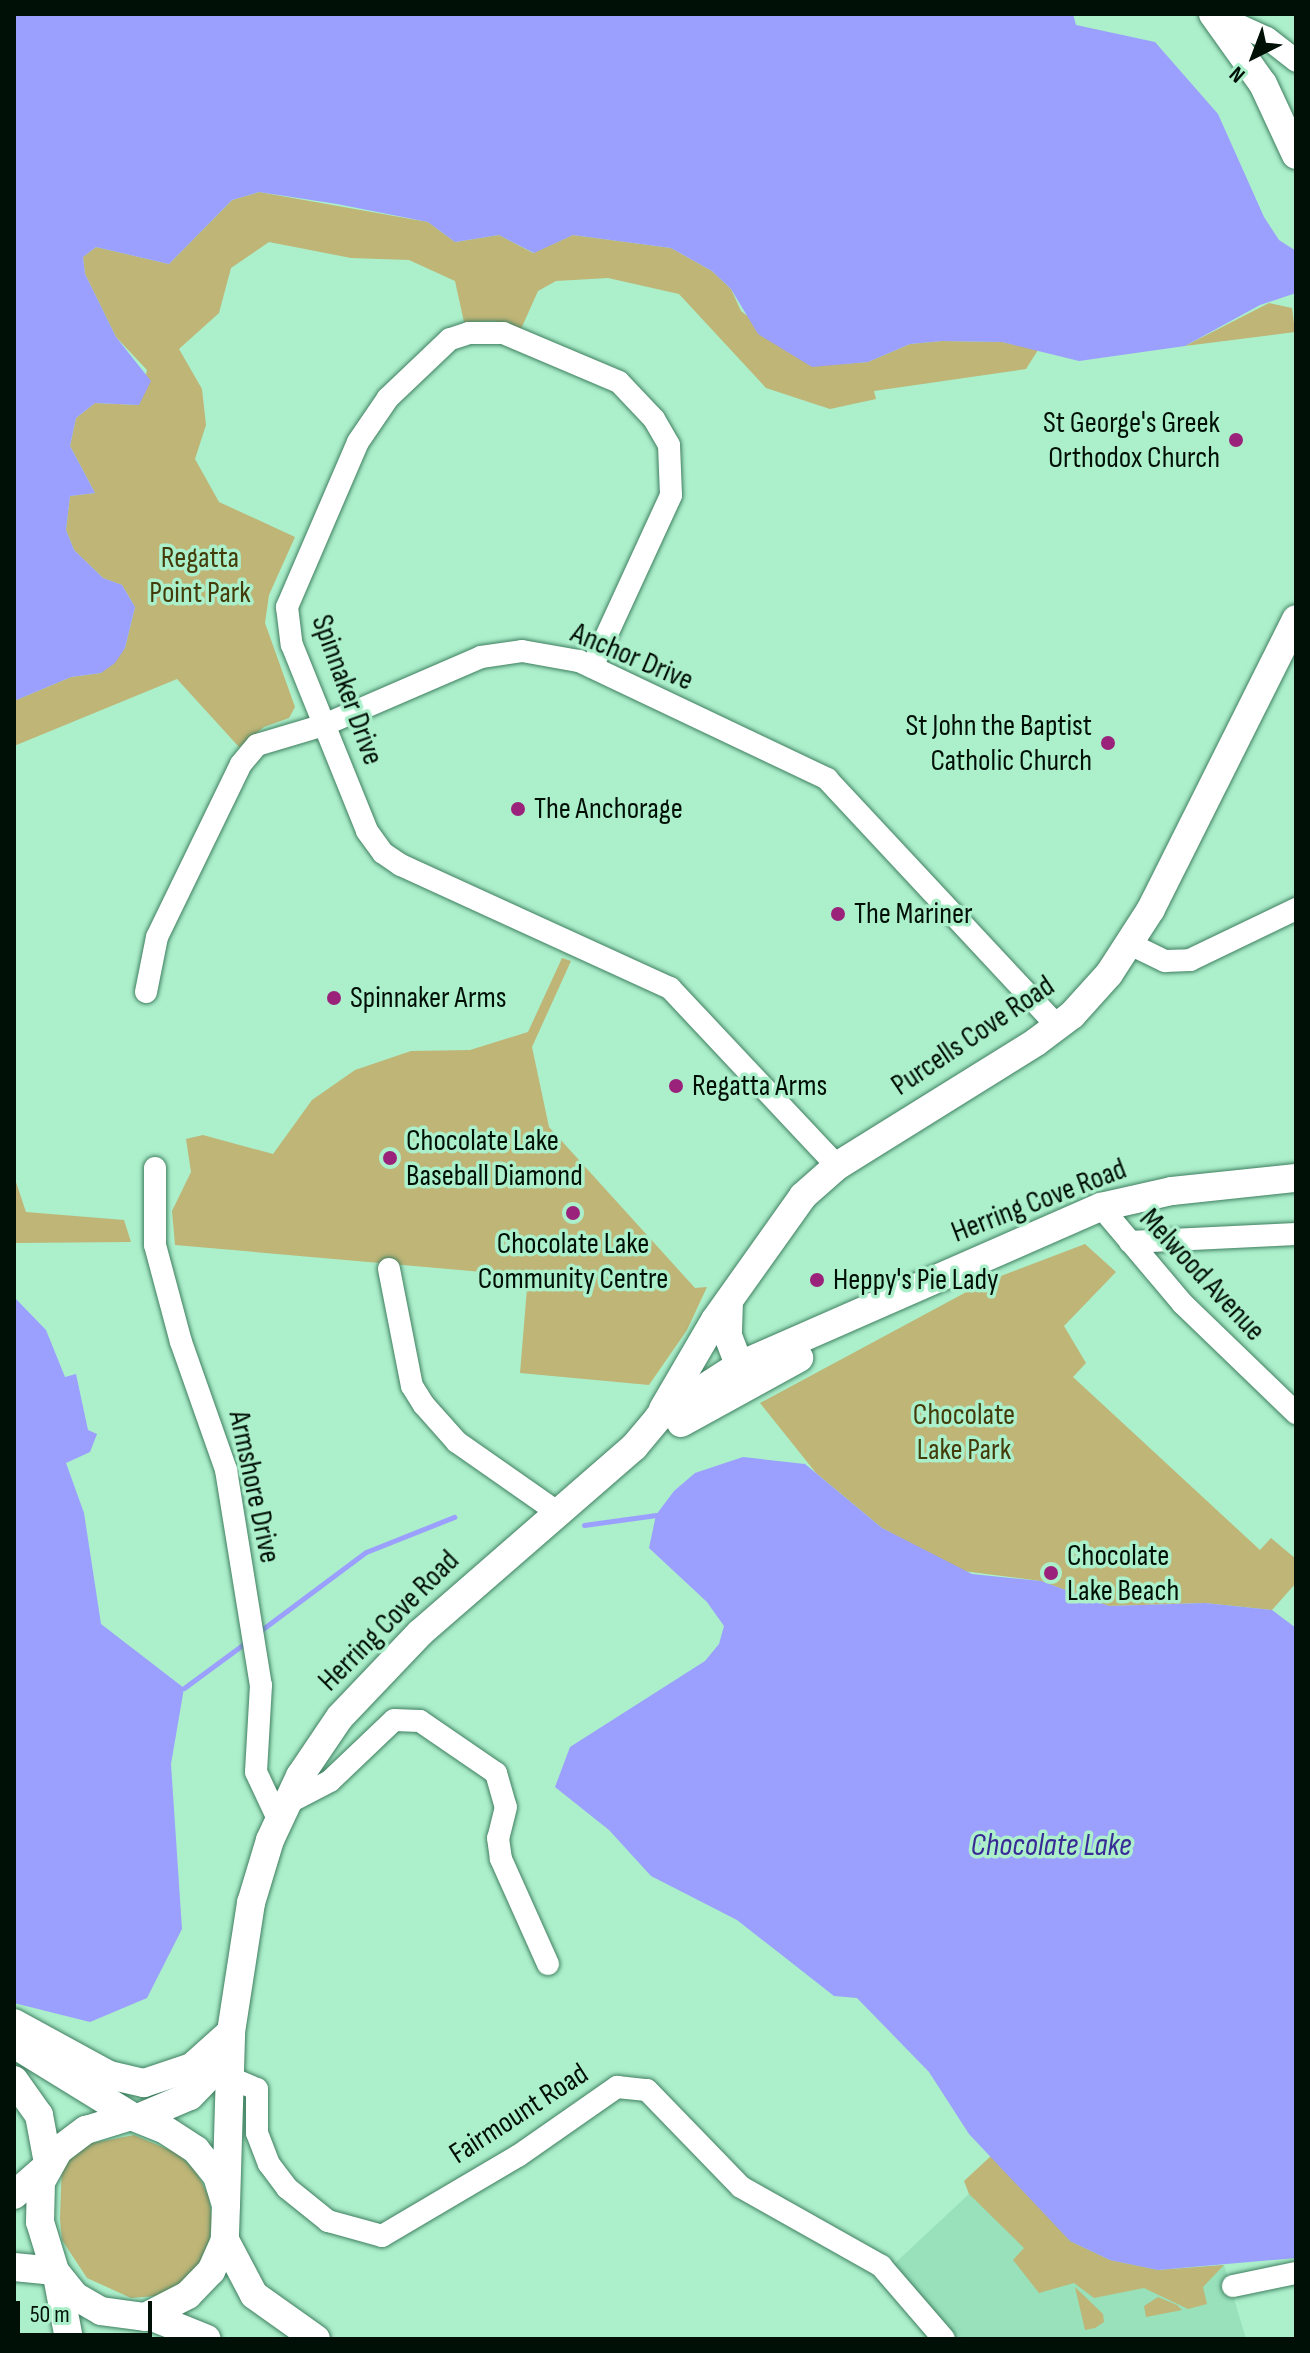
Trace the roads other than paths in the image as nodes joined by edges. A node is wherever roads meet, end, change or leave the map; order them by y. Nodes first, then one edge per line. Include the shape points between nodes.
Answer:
1 (1214, 14) edge
2 (1296, 61) edge
3 (1296, 155) edge
4 (1296, 619) edge
5 (592, 667) junction
6 (324, 725) junction
7 (1296, 909) edge
8 (1130, 944) junction
9 (146, 992) dead end
10 (1058, 1027) junction
11 (837, 1166) junction
12 (155, 1168) dead end
13 (1296, 1178) edge
14 (1101, 1207) junction
15 (1296, 1234) edge
16 (1130, 1242) junction
17 (389, 1269) dead end
18 (729, 1301) junction
19 (743, 1375) junction
20 (1296, 1413) edge
21 (659, 1417) junction
22 (634, 1447) junction
23 (557, 1512) junction
24 (281, 1812) junction
25 (548, 1964) dead end
26 (14, 2023) edge
27 (231, 2032) junction
28 (14, 2044) edge
29 (233, 2079) junction
30 (14, 2080) edge
31 (134, 2117) junction
32 (47, 2165) junction
33 (14, 2195) edge
34 (226, 2205) junction
35 (225, 2240) junction
36 (14, 2267) edge
37 (56, 2273) junction
38 (1296, 2273) edge
39 (1233, 2286) dead end
40 (142, 2324) edge
41 (69, 2339) edge
42 (207, 2339) edge
43 (316, 2339) edge
44 (944, 2339) edge

1 - 2 street via 1267,38
1 - 3 main road via 1263,84
4 - 8 main road, Purcells Cove Road via 1226,766
5 - 6 street, Anchor Drive via 547,653 490,654
5 - 6 street, Spinnaker Drive via 671,495 669,445 654,419 619,382 515,337 469,333 439,346 388,398 358,442 291,592 289,638
5 - 10 street, Anchor Drive via 827,779
6 - 9 street, Anchor Drive via 266,740 244,759 157,937
6 - 11 street, Spinnaker Drive via 367,831 383,853 670,988
7 - 8 street via 1190,960 1165,961
8 - 10 main road, Purcells Cove Road via 1090,998
10 - 11 main road, Purcells Cove Road
11 - 18 main road, Purcells Cove Road via 783,1218
12 - 24 street, Armshore Drive via 155,1245 181,1342 226,1470 261,1685 256,1772
13 - 14 main road, Herring Cove Road via 1172,1191
14 - 16 street, Melwood Avenue
14 - 19 main road, Herring Cove Road via 820,1334 799,1358
15 - 16 street
16 - 20 street, Melwood Avenue via 1183,1304
17 - 23 street via 412,1386 424,1405 457,1442
18 - 19 main road via 728,1336
18 - 21 main road, Purcells Cove Road
19 - 21 main road, Herring Cove Road
19 - 22 main road, Herring Cove Road
21 - 22 main road, Herring Cove Road
22 - 23 main road, Herring Cove Road
23 - 24 main road, Herring Cove Road via 372,1680 318,1748
24 - 25 street via 330,1781 394,1720 420,1721 496,1773 506,1807 498,1838 501,1859
24 - 27 main road, Herring Cove Road via 251,1903
26 - 27 main road via 109,2075 144,2083 192,2067
27 - 29 main road, Herring Cove Road
27 - 31 main road, Herring Cove Road via 202,2086 180,2102
28 - 31 main road
29 - 34 main road, Herring Cove Road
29 - 44 street, Fairmount Road via 257,2089 257,2133 269,2164 287,2188 328,2221 382,2236 518,2156 617,2087 647,2090 741,2187 881,2266
30 - 32 main road via 39,2115
31 - 32 main road via 86,2130
31 - 34 main road via 177,2136 205,2158
32 - 33 main road
32 - 37 main road via 40,2222
34 - 35 main road
35 - 40 main road via 200,2285
35 - 43 main road via 254,2295
36 - 37 main road
37 - 40 main road via 75,2296
37 - 41 main road
38 - 39 street
40 - 42 main road

